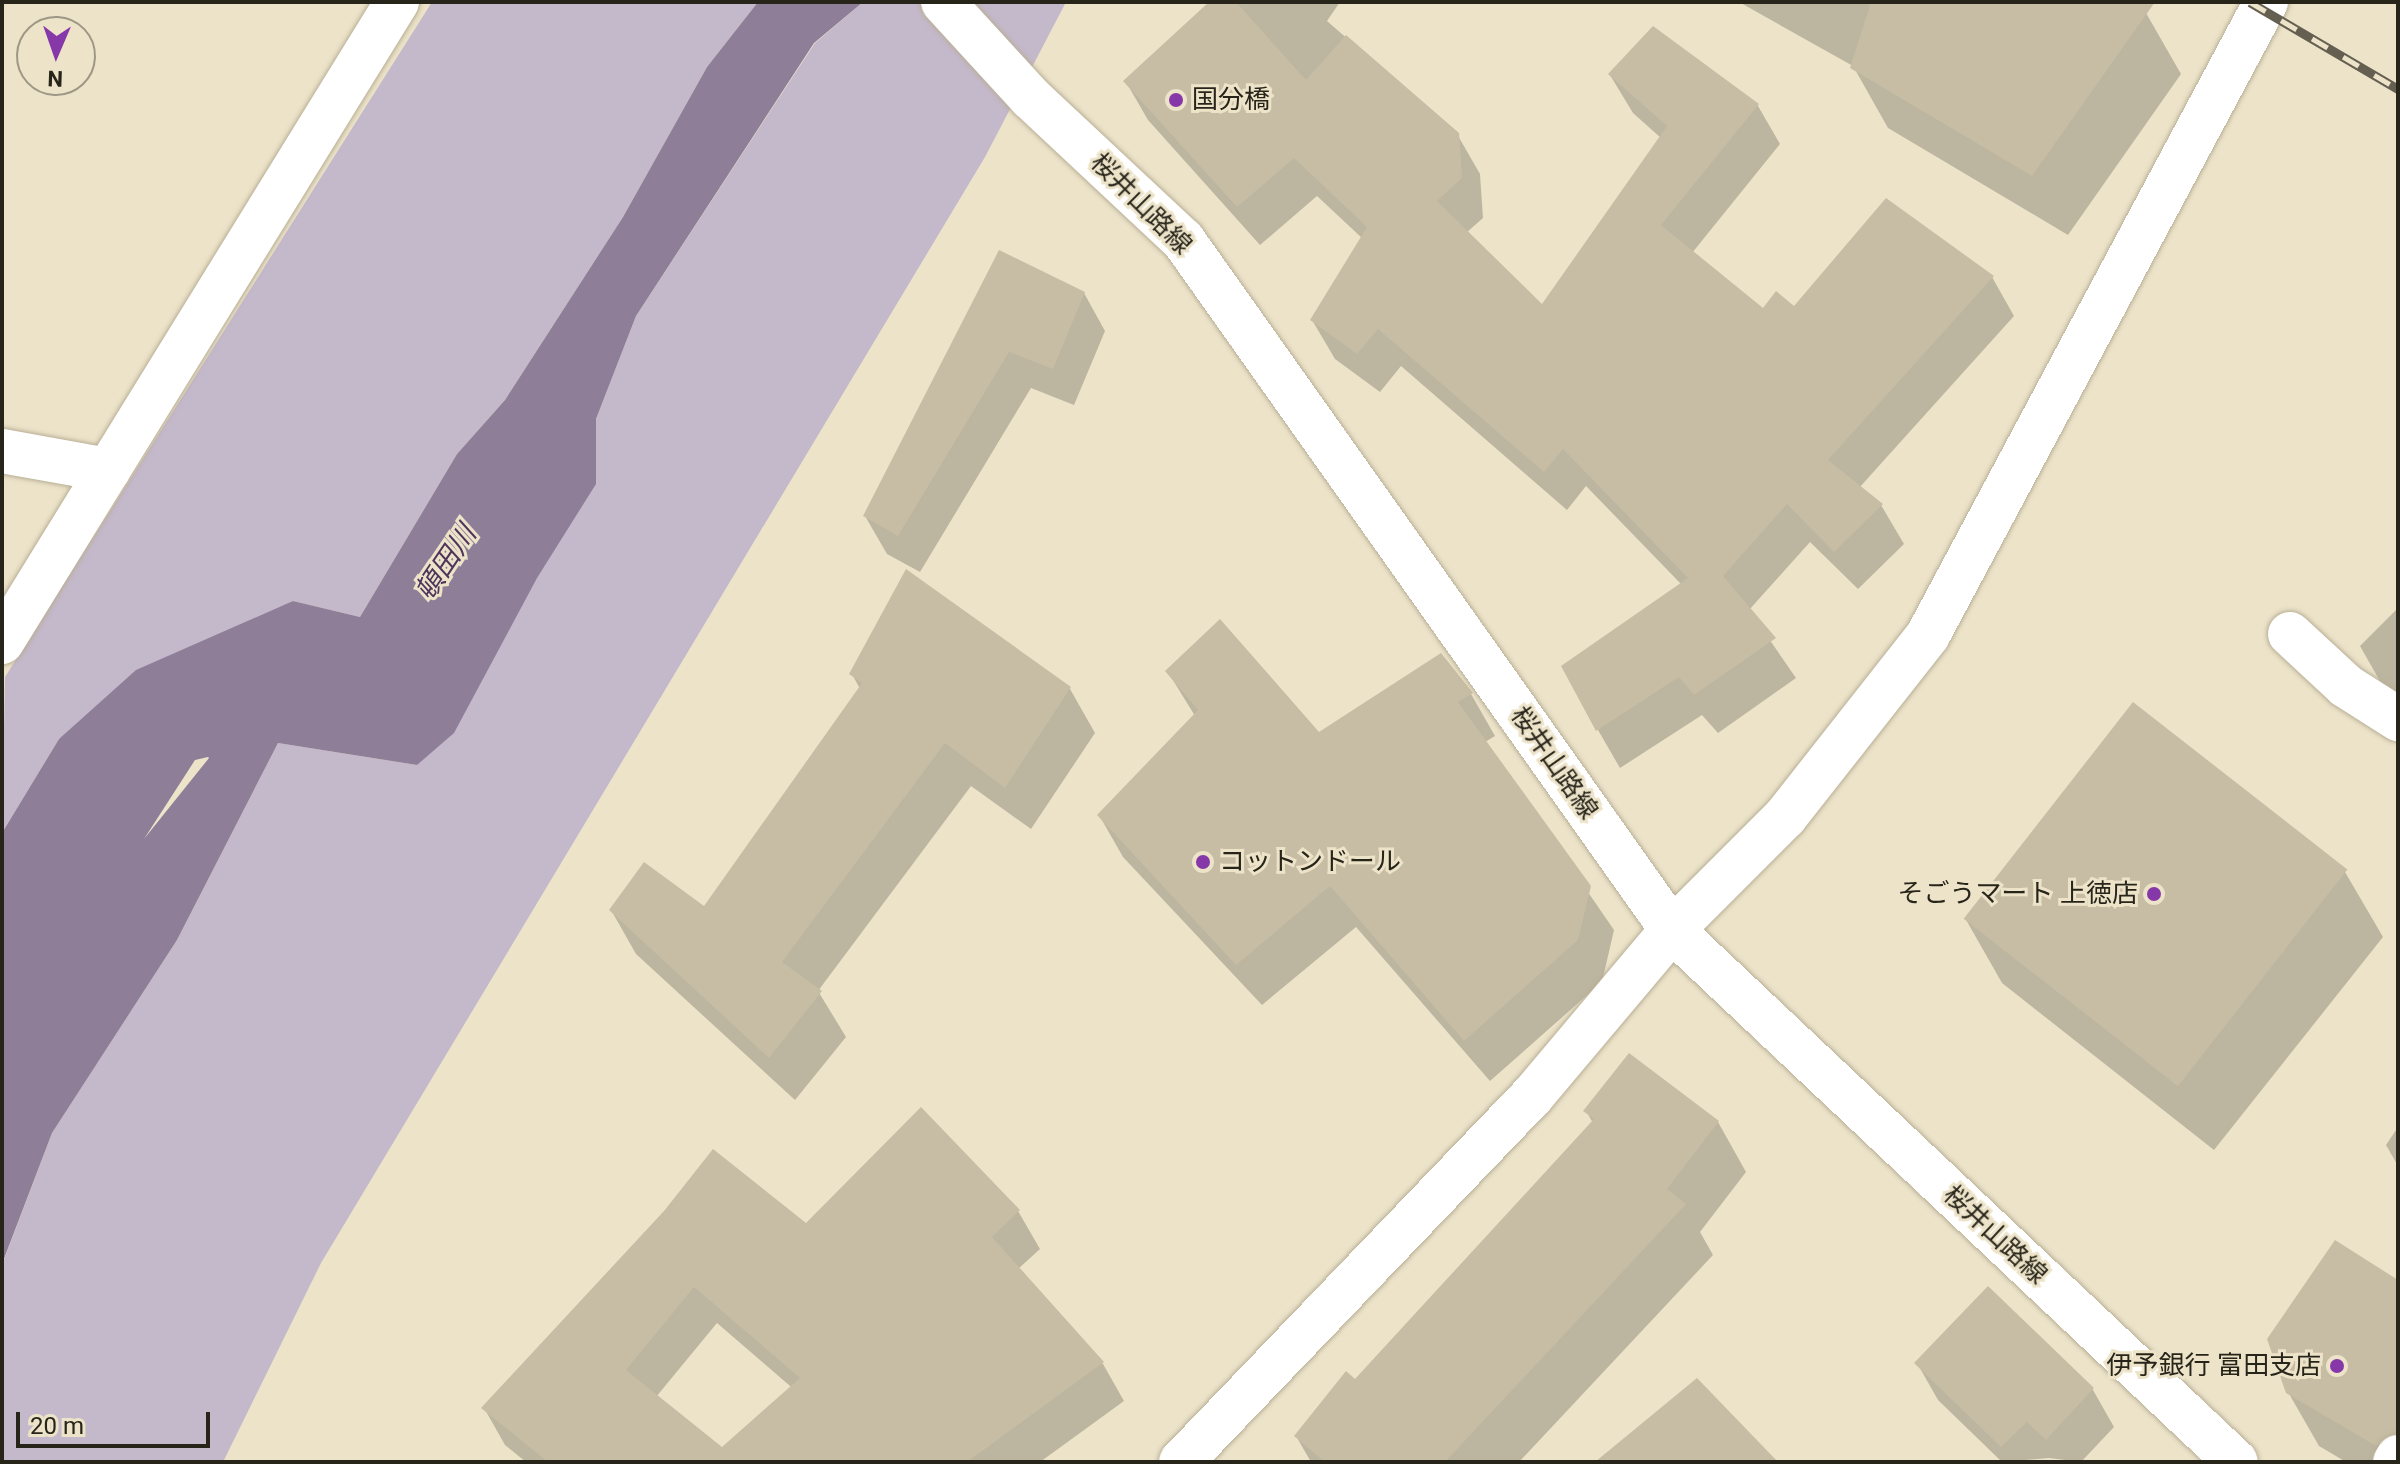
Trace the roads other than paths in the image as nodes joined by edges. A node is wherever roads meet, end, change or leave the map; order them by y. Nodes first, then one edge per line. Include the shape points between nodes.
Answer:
1 (397, 2) edge
2 (943, 2) edge
3 (2266, 2) edge
4 (2, 451) edge
5 (108, 470) junction
6 (2290, 634) dead end
7 (2, 642) edge
8 (2398, 719) edge
9 (1672, 930) junction
10 (1181, 1462) edge
11 (2236, 1462) edge

1 - 5 street
2 - 9 street, 桜井山路線 via 1031,98 1183,240
3 - 9 street via 1928,635 1785,817
4 - 5 street
5 - 7 street
6 - 8 street via 2346,686
9 - 10 street via 1533,1095
9 - 11 street, 桜井山路線

